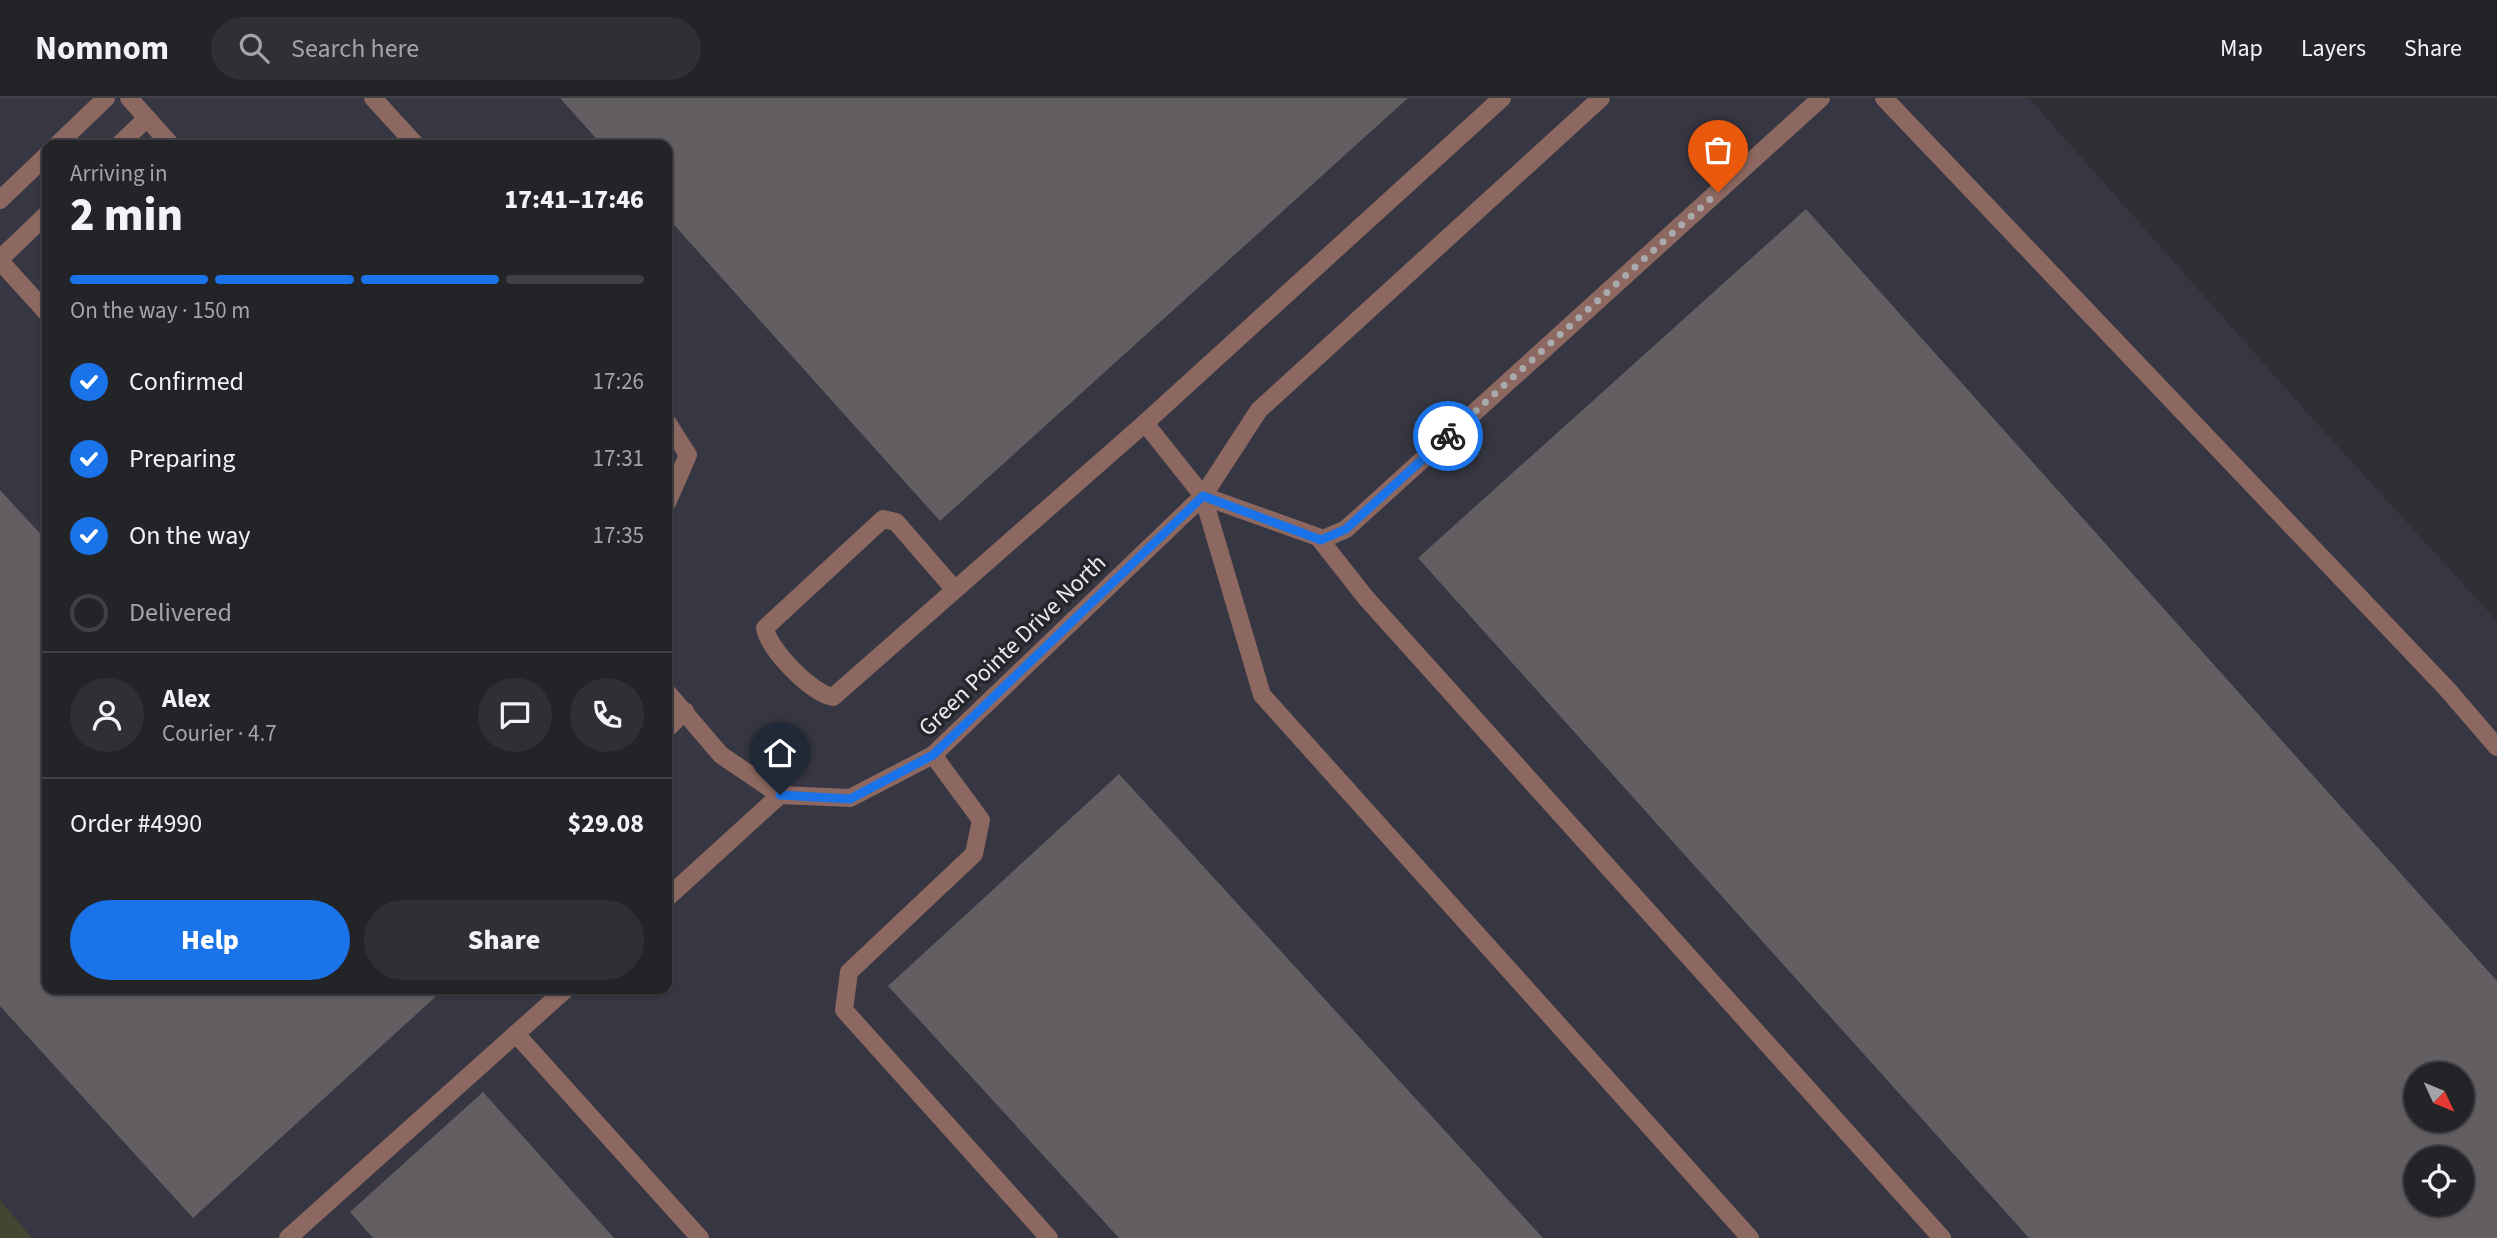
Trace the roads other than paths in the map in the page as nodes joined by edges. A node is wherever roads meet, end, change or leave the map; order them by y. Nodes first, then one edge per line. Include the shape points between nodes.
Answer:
1 (106, 98) edge
2 (129, 98) edge
3 (373, 98) edge
4 (1502, 98) edge
5 (1601, 98) edge
6 (1821, 98) edge
7 (1884, 98) edge
8 (147, 118) junction
9 (62, 140) edge
10 (124, 140) edge
11 (167, 140) edge
12 (411, 140) edge
13 (42, 160) edge
14 (0, 200) edge
15 (42, 219) edge
16 (0, 260) edge
17 (42, 307) edge
18 (1145, 423) junction
19 (672, 430) edge
20 (672, 492) edge
21 (1203, 496) junction
22 (1321, 540) junction
23 (955, 590) junction
24 (672, 697) edge
25 (685, 711) junction
26 (672, 724) edge
27 (2497, 747) edge
28 (933, 755) junction
29 (780, 795) junction
30 (672, 893) edge
31 (560, 994) edge
32 (516, 1034) junction
33 (288, 1238) edge
34 (700, 1238) edge
35 (1049, 1238) edge
36 (1750, 1238) edge
37 (1942, 1238) edge

1 - 9 street
2 - 8 street
3 - 12 street
4 - 18 street
5 - 21 street, Green Pointe Drive North via 1259,410
6 - 22 street via 1346,529
7 - 27 street
8 - 10 street
8 - 11 street
13 - 14 street
15 - 16 street
16 - 17 street
18 - 21 street
18 - 23 street
19 - 20 street via 688,455
21 - 22 street
21 - 28 street, Green Pointe Drive North
21 - 36 street via 1262,695
22 - 37 street via 1366,598
23 - 23 street via 833,697 819,695 768,642 765,628 883,519 896,522
24 - 25 street
25 - 26 street
25 - 29 street via 721,755
28 - 29 street, Green Pointe Drive North via 850,799
28 - 35 street via 981,820 974,854 849,972 844,1010
29 - 30 street
31 - 32 street
32 - 33 street
32 - 34 street

